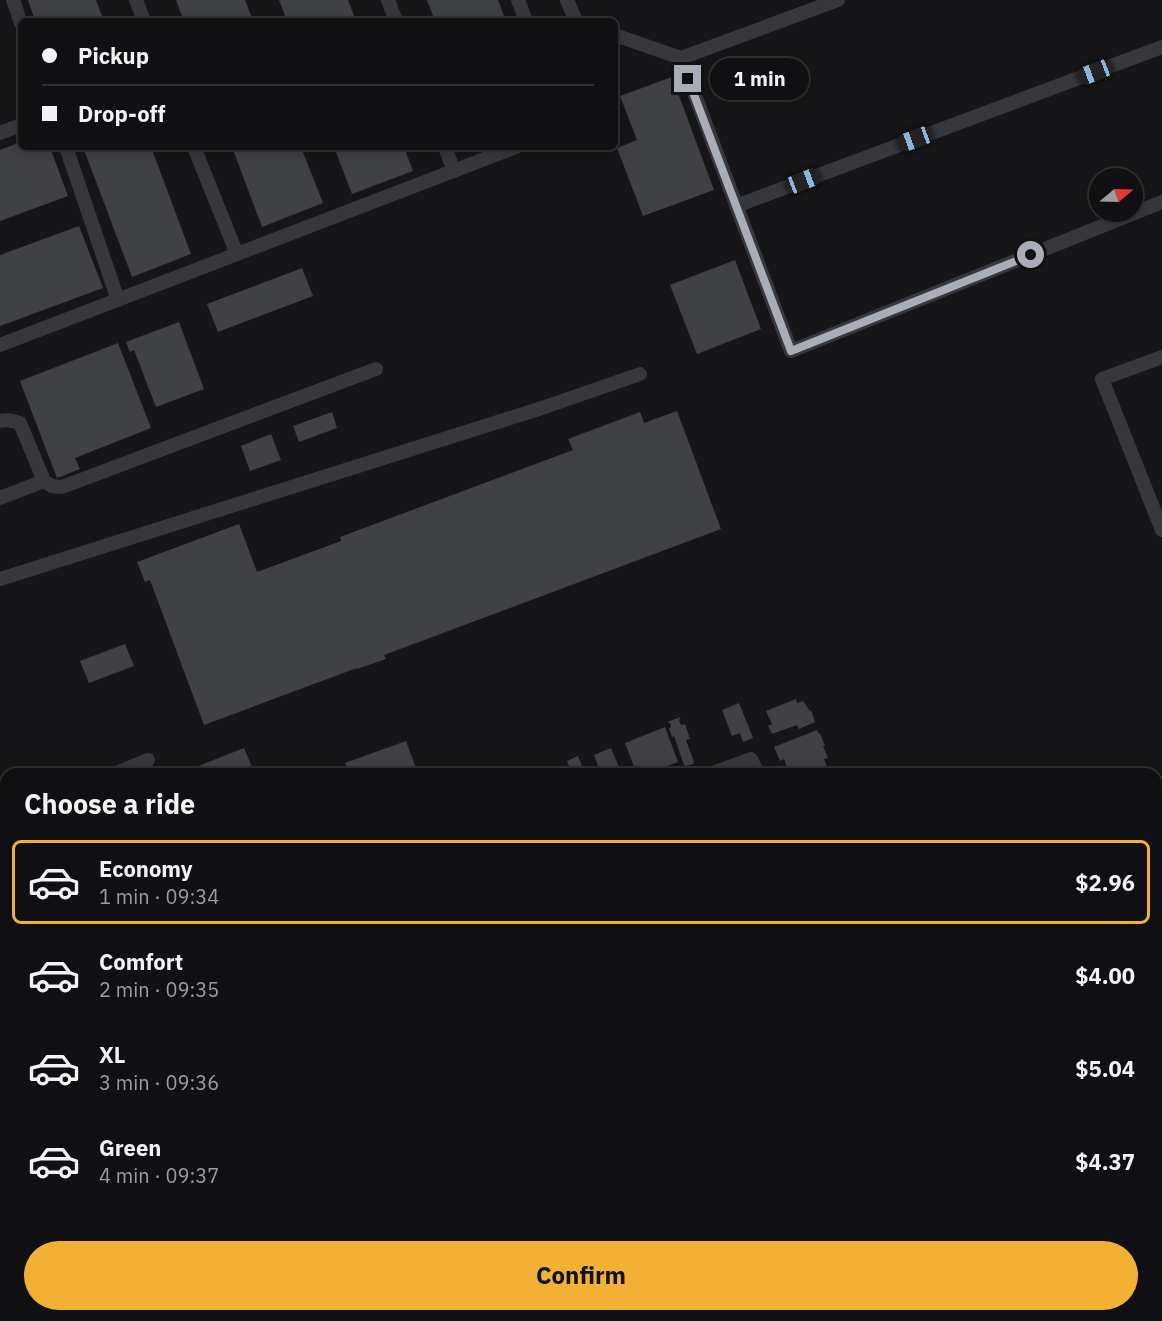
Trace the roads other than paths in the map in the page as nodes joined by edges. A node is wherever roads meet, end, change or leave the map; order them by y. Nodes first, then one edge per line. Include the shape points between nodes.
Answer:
1 (13, 0) edge
2 (136, 0) edge
3 (388, 0) edge
4 (518, 0) edge
5 (567, 0) edge
6 (838, 0) edge
7 (19, 18) edge
8 (143, 18) edge
9 (395, 18) edge
10 (525, 18) edge
11 (575, 18) edge
12 (618, 36) edge
13 (1162, 47) edge
14 (681, 58) junction
15 (18, 126) edge
16 (0, 133) edge
17 (67, 150) edge
18 (195, 150) edge
19 (446, 150) edge
20 (508, 150) edge
21 (454, 171) junction
22 (1162, 202) edge
23 (736, 206) junction
24 (237, 255) junction
25 (118, 300) junction
26 (0, 345) edge
27 (1162, 357) edge
28 (376, 369) dead end
29 (640, 374) dead end
30 (0, 421) edge
31 (44, 481) junction
32 (0, 498) edge
33 (1162, 530) edge
34 (0, 579) edge
35 (148, 760) dead end
36 (129, 768) edge
37 (726, 768) edge
38 (755, 768) edge

1 - 7 lane
2 - 8 lane
3 - 9 lane
4 - 10 lane
5 - 11 lane
6 - 14 lane
12 - 14 lane
13 - 23 lane
14 - 23 lane
15 - 16 lane
17 - 25 lane
18 - 24 lane
19 - 21 lane
20 - 21 lane
21 - 24 lane
22 - 23 lane via 791,351
24 - 25 lane
25 - 26 lane
27 - 33 lane via 1102,379
28 - 31 lane via 62,487
29 - 34 lane
30 - 31 lane via 20,423
31 - 32 lane
35 - 36 lane
37 - 38 lane via 751,759

